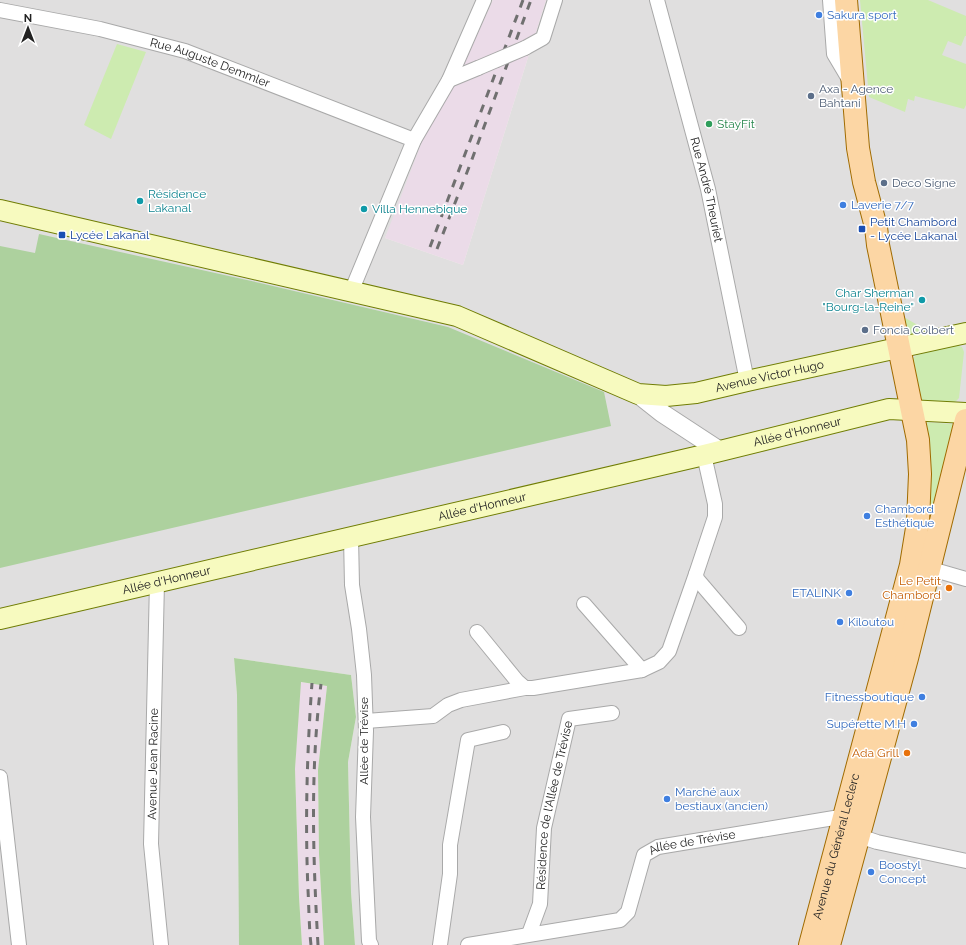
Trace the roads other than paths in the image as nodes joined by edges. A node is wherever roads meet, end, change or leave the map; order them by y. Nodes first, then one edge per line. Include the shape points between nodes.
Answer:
1 (484, 0) edge
2 (555, 0) edge
3 (657, 0) edge
4 (830, 0) edge
5 (846, 0) edge
6 (0, 10) edge
7 (449, 80) junction
8 (853, 84) junction
9 (414, 140) junction
10 (0, 210) edge
11 (351, 292) junction
12 (966, 334) edge
13 (899, 348) junction
14 (747, 381) junction
15 (638, 394) junction
16 (912, 409) junction
17 (966, 413) edge
18 (966, 420) edge
19 (712, 453) junction
20 (351, 537) junction
21 (930, 566) junction
22 (696, 574) junction
23 (966, 578) edge
24 (157, 582) junction
25 (584, 604) dead end
26 (0, 619) edge
27 (739, 628) dead end
28 (477, 632) dead end
29 (642, 670) junction
30 (525, 688) junction
31 (612, 713) dead end
32 (366, 721) junction
33 (503, 732) dead end
34 (0, 777) edge
35 (846, 816) junction
36 (858, 836) junction
37 (966, 861) edge
38 (529, 934) junction
39 (370, 943) edge
40 (19, 945) edge
41 (161, 945) edge
42 (440, 945) edge
43 (468, 945) edge
44 (810, 945) edge
45 (829, 945) edge

1 - 7 street
2 - 7 street, bridge via 543,38
3 - 14 street, Rue André Theuriet via 708,189
4 - 8 street via 834,54
5 - 8 main road, Avenue du Général Leclerc
6 - 9 street, Rue Auguste Demmler via 100,29 185,51
7 - 9 street
8 - 13 main road, Avenue du Général Leclerc via 858,148
9 - 11 street
10 - 11 main road, Avenue Victor Hugo
11 - 15 main road, Avenue Victor Hugo via 457,316
12 - 13 main road, Avenue Victor Hugo
13 - 14 main road, Avenue Victor Hugo
13 - 16 main road, Avenue du Général Leclerc
14 - 15 main road, Avenue Victor Hugo via 684,395
15 - 19 street
16 - 17 main road, Allée d'Honneur
16 - 19 main road, Allée d'Honneur via 889,409
16 - 35 main road, Avenue du Général Leclerc via 918,440 920,474 918,522 911,565
18 - 21 main road, Avenue du Général Leclerc
19 - 20 main road, Allée d'Honneur
19 - 22 street via 715,517
20 - 24 main road, Allée d'Honneur
20 - 32 street, Allée de Trévise via 352,585 361,645
21 - 23 street via 938,571
21 - 36 main road, Avenue du Général Leclerc
22 - 27 street via 697,579
22 - 29 street via 669,651 659,662
24 - 26 main road, Allée d'Honneur
24 - 41 street, Avenue Jean Racine via 151,844
25 - 29 street
28 - 30 street
29 - 30 street
30 - 32 street via 461,700 448,705 433,716
31 - 38 street, Résidence de l'Allée de Trévise via 569,719 544,828 540,904
32 - 39 street, Allée de Trévise via 362,817
33 - 42 street via 468,740 450,845 450,874
34 - 40 street
35 - 38 street, Allée de Trévise via 658,847 644,855 628,912 620,920
35 - 44 main road, Avenue du Général Leclerc
36 - 37 street
36 - 45 main road, Avenue du Général Leclerc
38 - 43 street, Allée de Trévise

